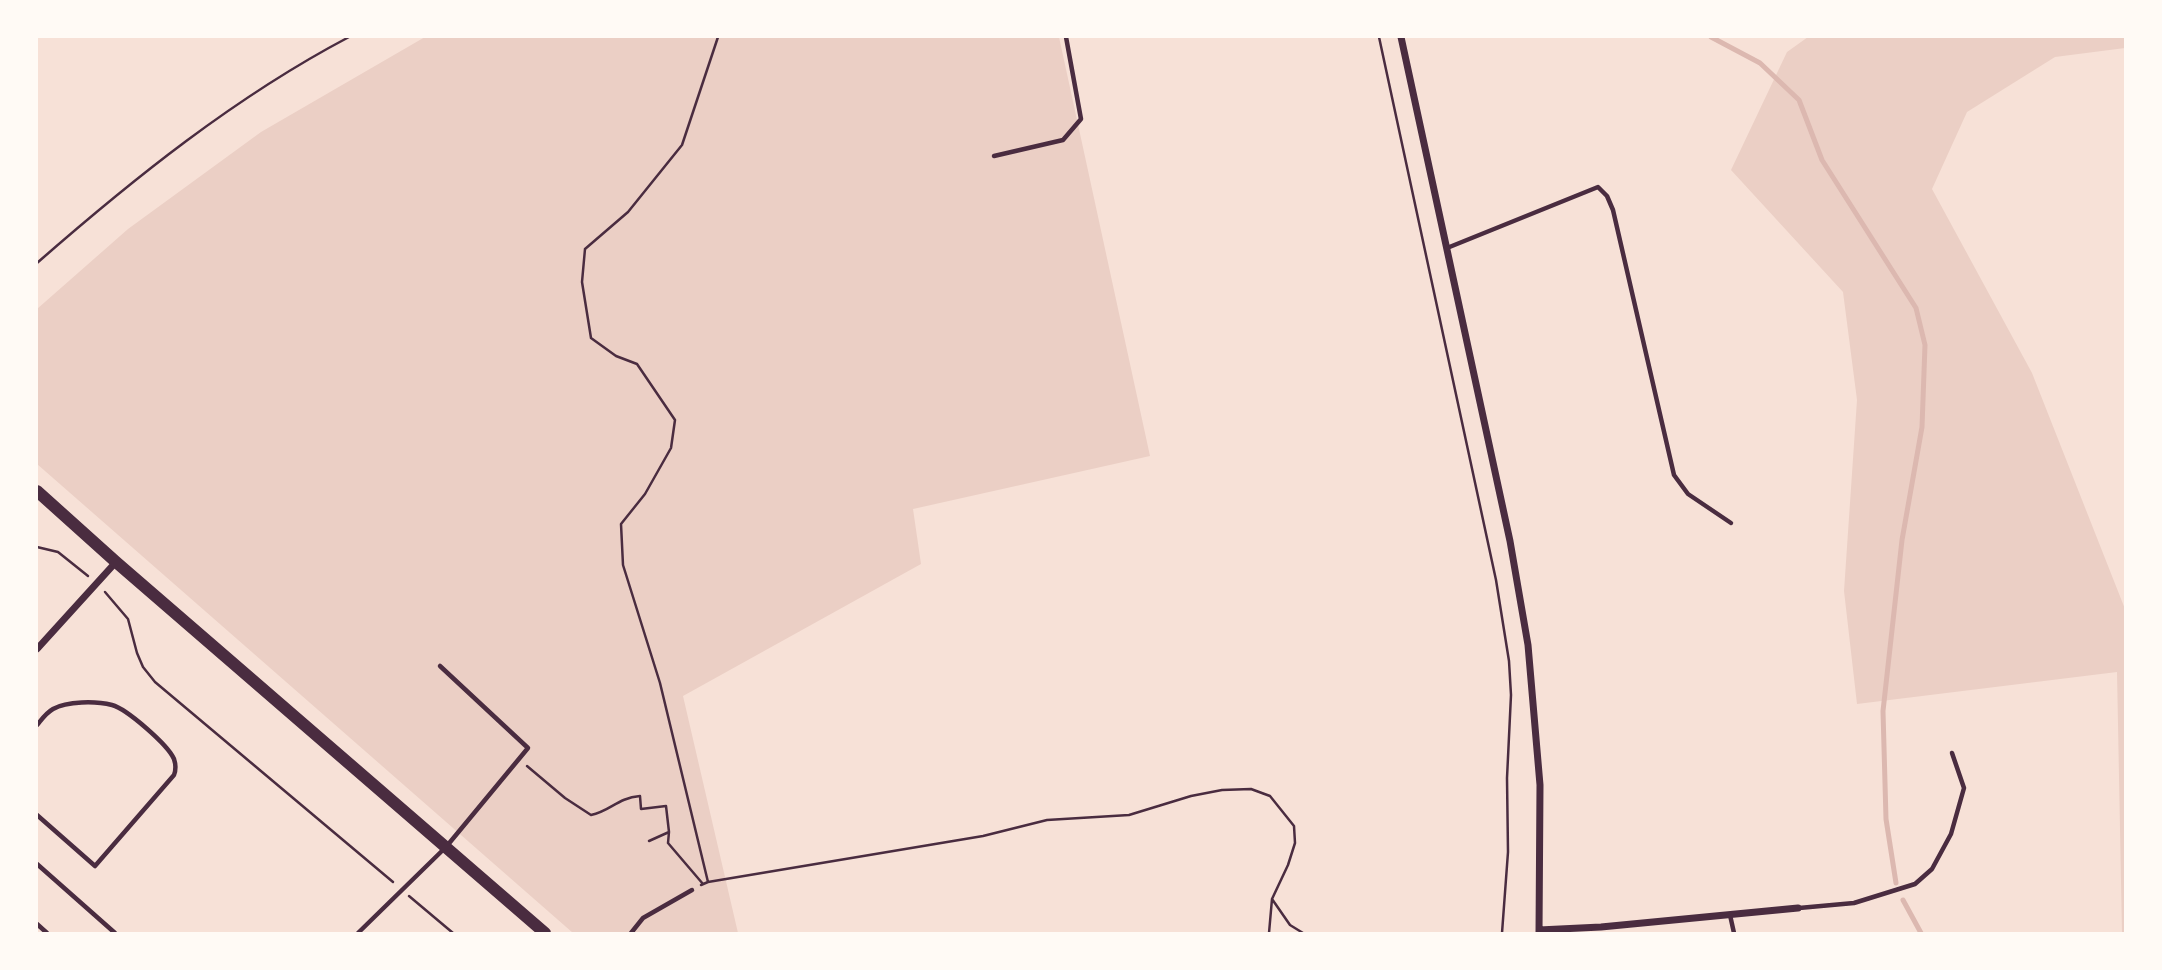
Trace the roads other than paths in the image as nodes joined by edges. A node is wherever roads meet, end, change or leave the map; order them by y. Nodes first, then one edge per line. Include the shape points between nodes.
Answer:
1 (1066, 37) edge
2 (1401, 37) edge
3 (994, 156) dead end
4 (1447, 248) junction
5 (37, 491) edge
6 (1731, 523) dead end
7 (116, 562) junction
8 (37, 649) edge
9 (440, 666) dead end
10 (37, 725) edge
11 (1952, 753) dead end
12 (37, 815) edge
13 (446, 848) junction
14 (37, 863) edge
15 (692, 890) road end
16 (1798, 908) joint
17 (1730, 914) junction
18 (37, 923) edge
19 (1601, 930) edge
20 (1539, 932) edge
21 (47, 933) edge
22 (115, 933) edge
23 (358, 933) edge
24 (544, 933) edge
25 (631, 933) edge
26 (1734, 933) edge

1 - 3 lane via 1082,120 1063,140
2 - 4 street
4 - 6 lane via 1598,187 1613,209 1675,475 1688,494
4 - 20 street via 1528,645 1541,785
5 - 7 main road
7 - 8 street
7 - 13 main road
9 - 13 lane via 528,748
10 - 12 lane via 64,705 111,705 169,751 176,768 95,866
11 - 16 lane via 1964,788 1951,834 1932,869 1915,884 1854,903
13 - 23 lane
13 - 24 main road
14 - 22 lane
15 - 25 lane via 643,918
16 - 17 street
17 - 19 street
17 - 26 lane
18 - 21 lane
19 - 20 street

